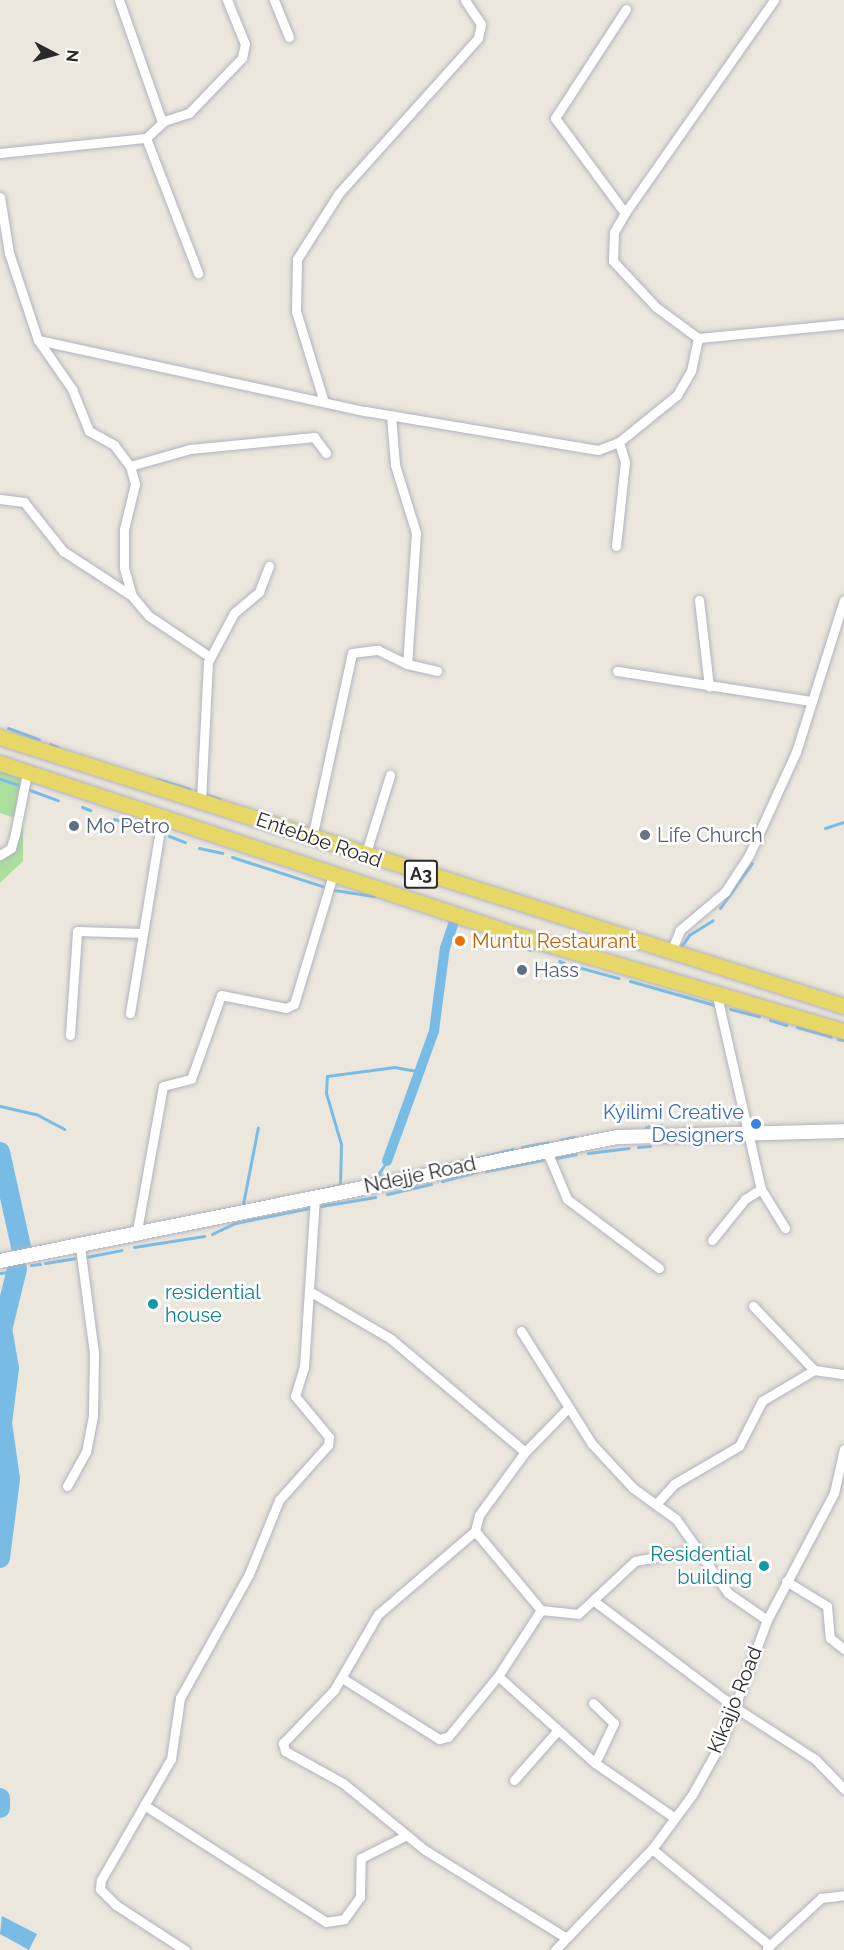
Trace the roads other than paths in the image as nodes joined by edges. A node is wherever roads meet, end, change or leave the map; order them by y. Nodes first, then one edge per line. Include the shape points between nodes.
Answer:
1 (118, 0) edge
2 (227, 0) edge
3 (274, 0) edge
4 (465, 0) edge
5 (774, 0) edge
6 (626, 9) dead end
7 (289, 37) dead end
8 (162, 122) junction
9 (146, 138) junction
10 (0, 153) edge
11 (0, 197) edge
12 (625, 213) junction
13 (4, 255) edge
14 (198, 273) dead end
15 (844, 324) edge
16 (698, 338) junction
17 (38, 340) junction
18 (323, 399) junction
19 (391, 416) junction
20 (619, 442) junction
21 (327, 453) dead end
22 (130, 466) junction
23 (0, 499) edge
24 (616, 546) dead end
25 (269, 566) dead end
26 (132, 596) junction
27 (699, 600) dead end
28 (844, 600) edge
29 (210, 657) junction
30 (407, 664) junction
31 (437, 671) dead end
32 (617, 671) dead end
33 (710, 686) junction
34 (810, 701) junction
35 (0, 737) edge
36 (0, 763) edge
37 (27, 772) junction
38 (390, 775) dead end
39 (134, 780) junction
40 (201, 800) junction
41 (122, 806) junction
42 (162, 818) junction
43 (312, 838) junction
44 (0, 855) edge
45 (365, 855) junction
46 (333, 875) junction
47 (143, 933) junction
48 (671, 952) junction
49 (717, 996) junction
50 (844, 1006) edge
51 (130, 1013) dead end
52 (844, 1031) edge
53 (70, 1035) dead end
54 (844, 1131) edge
55 (751, 1133) junction
56 (546, 1149) junction
57 (761, 1189) junction
58 (315, 1196) junction
59 (785, 1228) dead end
60 (136, 1236) junction
61 (712, 1240) dead end
62 (80, 1246) junction
63 (0, 1261) edge
64 (659, 1268) dead end
65 (309, 1291) junction
66 (753, 1306) dead end
67 (521, 1331) dead end
68 (814, 1370) junction
69 (844, 1374) edge
70 (567, 1409) junction
71 (844, 1449) edge
72 (525, 1452) junction
73 (843, 1468) edge
74 (67, 1486) dead end
75 (657, 1503) junction
76 (475, 1531) junction
77 (695, 1550) junction
78 (786, 1581) junction
79 (594, 1601) junction
80 (541, 1610) junction
81 (767, 1620) junction
82 (844, 1649) edge
83 (498, 1676) junction
84 (342, 1678) junction
85 (593, 1703) dead end
86 (736, 1708) junction
87 (557, 1731) junction
88 (595, 1762) junction
89 (514, 1780) dead end
90 (844, 1789) edge
91 (144, 1805) junction
92 (675, 1818) junction
93 (405, 1836) junction
94 (652, 1849) junction
95 (844, 1895) edge
96 (565, 1937) junction
97 (767, 1948) edge
98 (185, 1950) edge
99 (555, 1950) edge

1 - 8 street
2 - 8 street via 245,44 242,58 189,113
3 - 7 street
4 - 18 street via 481,24 478,38 339,193 297,259 296,311
5 - 12 street
6 - 12 street via 555,118
8 - 9 street
9 - 10 street
9 - 14 street
11 - 13 street
12 - 16 street via 614,232 613,261 656,307
13 - 17 street
15 - 16 street
16 - 20 street via 686,383
17 - 18 street
17 - 22 street via 72,389 89,431 114,445
18 - 19 street
19 - 20 street via 591,449
19 - 30 street via 395,465 416,533
20 - 24 street via 625,462
21 - 22 street via 314,437 190,449
22 - 26 street via 135,484 124,568
23 - 26 street via 24,502 63,551
25 - 29 street via 259,592 234,613
26 - 29 street via 149,616
27 - 33 street
28 - 34 street
29 - 40 street
30 - 31 street
30 - 43 street via 378,650 352,652
32 - 33 street
33 - 34 street
34 - 48 street via 790,766 739,873 713,904 680,930
35 - 39 main road, Entebbe Road / A3
36 - 37 main road, Entebbe Road / A3
37 - 41 main road, Entebbe Road / A3
37 - 44 street via 11,848
38 - 45 street
39 - 40 main road, Entebbe Road / A3
39 - 41 main road
40 - 43 main road, Entebbe Road / A3
41 - 42 main road, Entebbe Road / A3
42 - 46 main road, Entebbe Road / A3
42 - 47 street
43 - 45 main road, Entebbe Road / A3
45 - 48 main road, Entebbe Road / A3
46 - 49 main road, Entebbe Road / A3
46 - 60 street via 294,1004 286,1008 221,994 191,1079 163,1086
47 - 51 street
47 - 53 street via 76,931
48 - 50 main road, Entebbe Road / A3
49 - 52 main road, Entebbe Road / A3
49 - 55 street
54 - 55 street, Ndejje Road
55 - 56 street, Ndejje Road via 681,1132
55 - 57 street
56 - 58 street, Ndejje Road
56 - 64 street via 567,1199
57 - 59 street
57 - 61 street via 745,1199
58 - 60 street, Ndejje Road
58 - 65 street
60 - 62 street, Ndejje Road
62 - 63 street, Ndejje Road
62 - 74 street via 94,1353 93,1416 86,1452
65 - 72 street via 391,1339
65 - 91 street via 304,1367 296,1396 329,1437 328,1445 279,1500 249,1574 191,1673 178,1706 176,1747
66 - 68 street
67 - 70 street
68 - 69 street
68 - 75 street via 762,1401 739,1446 674,1484
70 - 72 street
70 - 75 street via 613,1468
71 - 73 street, Kikajjo Road
72 - 76 street via 479,1515
73 - 78 street, Kikajjo Road
75 - 77 street via 676,1519
76 - 80 street
76 - 84 street via 378,1614
77 - 79 street via 635,1561
77 - 81 street via 728,1593
78 - 81 street, Kikajjo Road
78 - 82 street via 827,1606 830,1638
79 - 80 street via 568,1617
79 - 86 street
80 - 83 street
81 - 86 street, Kikajjo Road
83 - 84 street via 448,1737 439,1739
83 - 87 street
84 - 93 street via 287,1734 285,1751 343,1783
85 - 88 street via 614,1723
86 - 90 street via 815,1759
86 - 92 street, Kikajjo Road via 722,1741
87 - 88 street
87 - 89 street
88 - 92 street
91 - 93 street via 326,1922 345,1919 360,1897 361,1858
91 - 98 street via 106,1867 100,1889
92 - 94 street, Kikajjo Road
93 - 96 street
94 - 96 street, Kikajjo Road
94 - 97 street
95 - 97 street via 821,1898
96 - 99 street, Kikajjo Road

